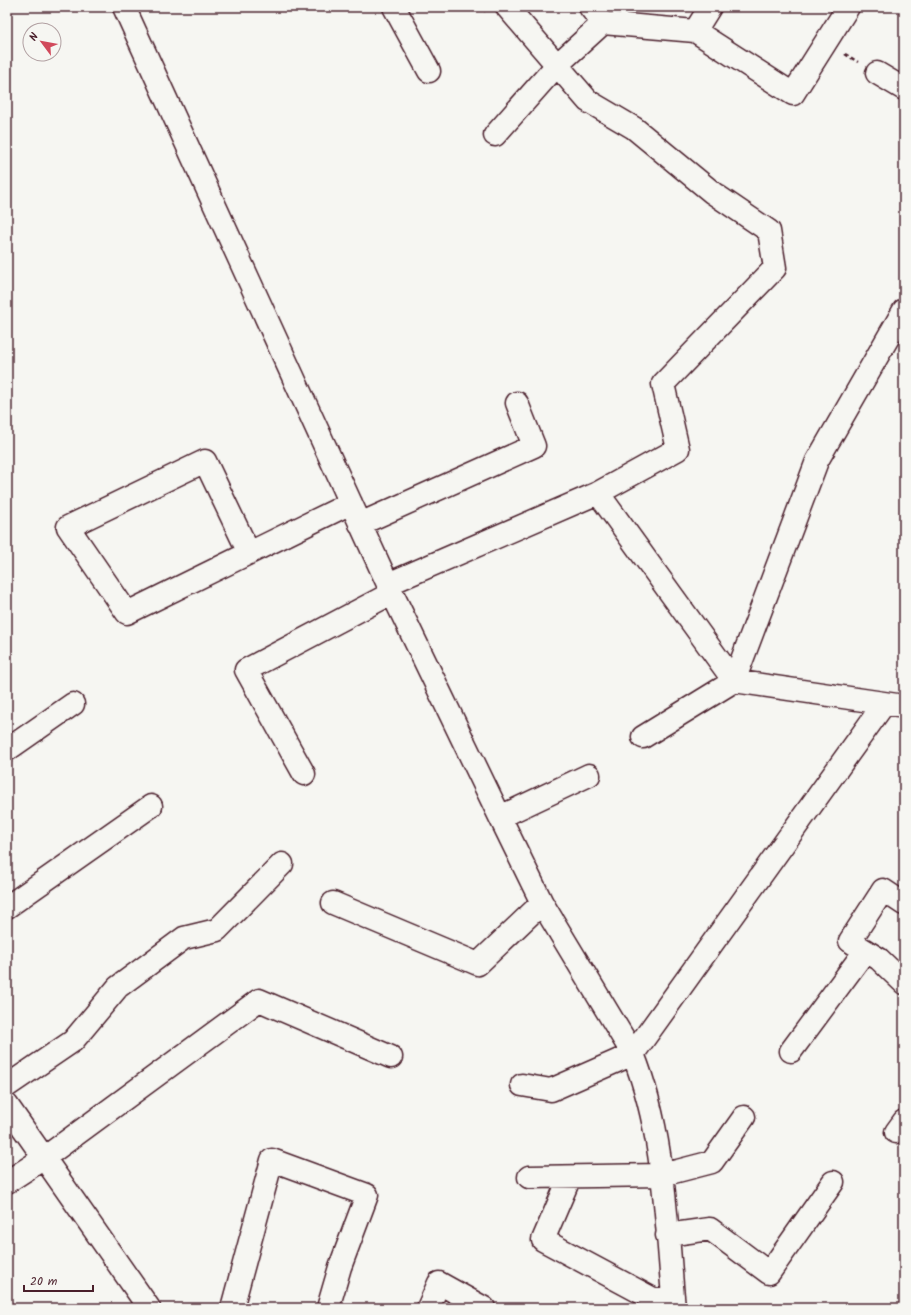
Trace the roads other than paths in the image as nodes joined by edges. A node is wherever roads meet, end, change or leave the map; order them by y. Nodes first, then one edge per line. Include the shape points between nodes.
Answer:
1 (124, 7) edge
2 (394, 7) edge
3 (507, 7) edge
4 (710, 7) edge
5 (848, 7) edge
6 (597, 15) edge
7 (695, 31) junction
8 (557, 64) junction
9 (429, 72) dead end
10 (877, 73) road end
11 (904, 89) edge
12 (495, 135) dead end
13 (904, 310) edge
14 (516, 403) dead end
15 (598, 493) junction
16 (351, 503) junction
17 (360, 524) junction
18 (249, 553) junction
19 (390, 588) junction
20 (734, 680) junction
21 (73, 704) dead end
22 (894, 705) edge
23 (643, 737) dead end
24 (7, 750) edge
25 (304, 774) dead end
26 (589, 775) dead end
27 (151, 806) dead end
28 (500, 817) junction
29 (282, 864) dead end
30 (333, 903) dead end
31 (542, 903) junction
32 (904, 904) edge
33 (7, 907) edge
34 (853, 943) junction
35 (904, 983) edge
36 (791, 1051) dead end
37 (633, 1054) junction
38 (391, 1057) dead end
39 (522, 1084) dead end
40 (7, 1086) edge
41 (7, 1105) edge
42 (744, 1117) dead end
43 (44, 1158) junction
44 (662, 1175) junction
45 (529, 1177) dead end
46 (570, 1177) junction
47 (7, 1182) edge
48 (833, 1182) dead end
49 (667, 1235) junction
50 (673, 1302) edge
51 (150, 1308) edge
52 (232, 1308) edge
53 (328, 1308) edge
54 (428, 1308) edge
55 (484, 1308) edge

1 - 16 street
2 - 9 street
3 - 8 street
4 - 7 street
5 - 7 street via 793,94
6 - 7 street
6 - 8 street
8 - 12 street
8 - 15 street via 588,101 634,128 713,193 769,231 775,268 663,384 678,449
10 - 11 street
13 - 20 street via 817,461
14 - 17 street via 534,446
15 - 19 street
15 - 20 street
16 - 17 street
16 - 18 street
17 - 19 street
18 - 18 street via 127,613 68,527 205,461
19 - 25 street via 246,670
19 - 28 street
20 - 22 street
20 - 23 street
21 - 24 street
22 - 37 street
26 - 28 street
27 - 33 street
28 - 31 street
29 - 40 street via 217,930 184,938 178,942 118,987 73,1041
30 - 31 street via 478,964
31 - 37 street
32 - 34 street via 883,890
34 - 35 street via 879,960
34 - 36 street
37 - 39 street via 551,1090
37 - 44 street via 643,1078 650,1106
38 - 43 street via 259,1000
41 - 43 street
42 - 44 street via 712,1162
43 - 47 street
43 - 51 street
44 - 46 street
44 - 49 street
45 - 46 street
46 - 50 street via 543,1240 655,1300
48 - 49 street via 769,1273 710,1229
49 - 50 street
52 - 53 street via 272,1160 367,1195 340,1267
54 - 55 street via 439,1283

